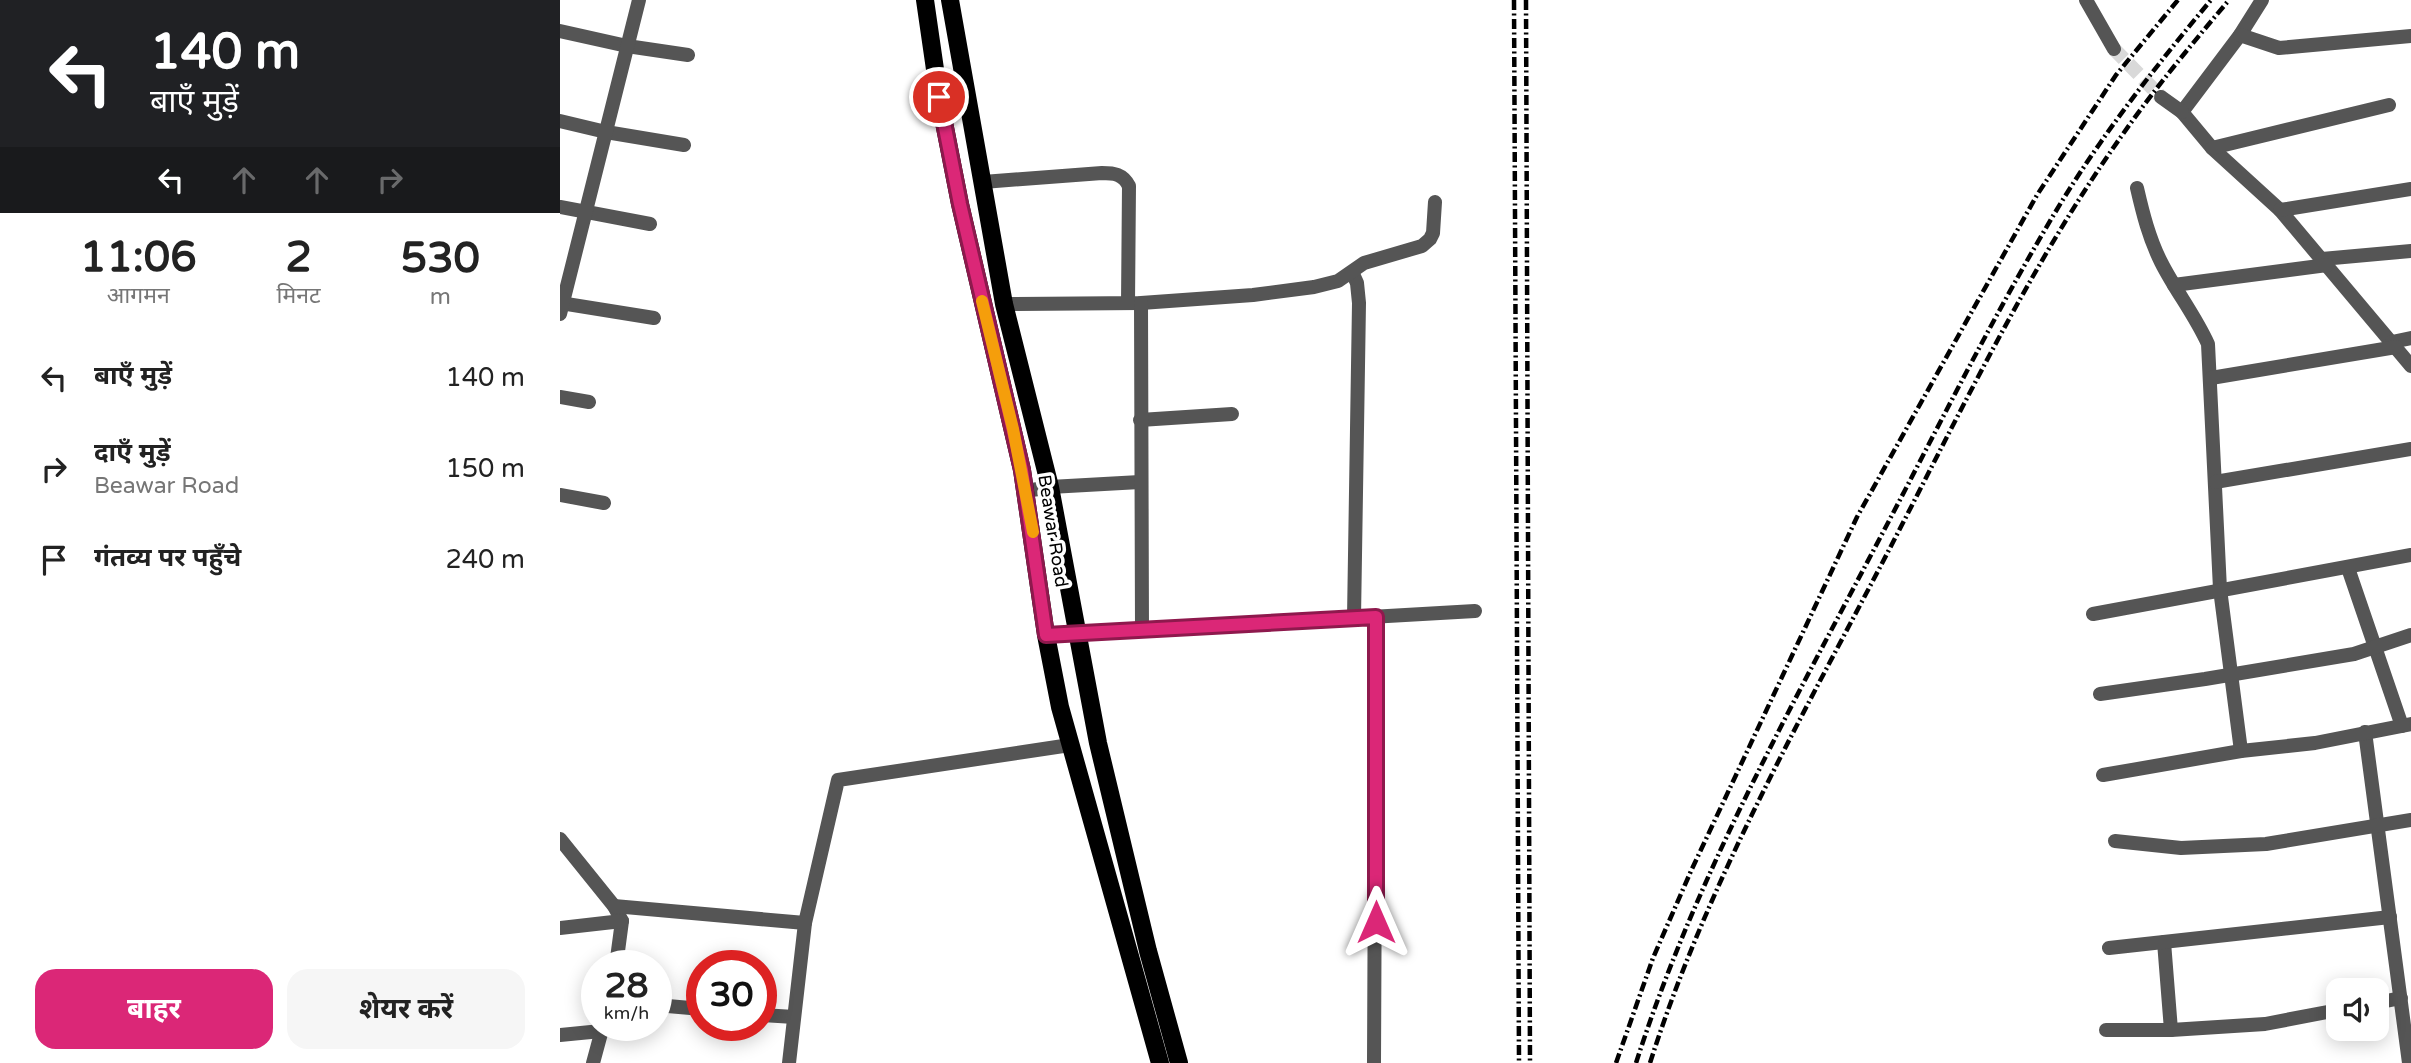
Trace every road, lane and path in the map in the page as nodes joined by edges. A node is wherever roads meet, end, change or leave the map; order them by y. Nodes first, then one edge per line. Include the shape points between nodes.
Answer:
1 (639, 0) edge
2 (925, 0) edge
3 (950, 0) edge
4 (2086, 0) edge
5 (2262, 0) edge
6 (560, 31) edge
7 (2240, 36) junction
8 (2411, 36) edge
9 (627, 46) junction
10 (2114, 49) tunnel mouth
11 (688, 55) dead end
12 (2161, 97) tunnel mouth
13 (2389, 106) dead end
14 (2182, 112) junction
15 (560, 121) edge
16 (606, 132) junction
17 (684, 145) dead end
18 (2212, 148) junction
19 (984, 182) junction
20 (2137, 188) dead end
21 (2411, 189) edge
22 (1435, 202) dead end
23 (560, 207) edge
24 (2280, 210) junction
25 (586, 212) junction
26 (650, 224) dead end
27 (2411, 251) edge
28 (2324, 262) junction
29 (1352, 272) junction
30 (2174, 285) junction
31 (1134, 303) junction
32 (1004, 304) junction
33 (561, 307) edge
34 (654, 318) dead end
35 (2411, 338) edge
36 (2394, 344) junction
37 (2411, 366) edge
38 (2211, 378) junction
39 (560, 397) edge
40 (589, 402) dead end
41 (1232, 414) dead end
42 (1140, 419) junction
43 (2411, 449) edge
44 (1140, 482) junction
45 (2215, 482) junction
46 (1049, 487) junction
47 (1026, 491) junction
48 (560, 495) edge
49 (604, 503) dead end
50 (2411, 555) edge
51 (2348, 568) junction
52 (2220, 589) junction
53 (1475, 611) dead end
54 (2093, 614) dead end
55 (1376, 617) junction
56 (1354, 618) junction
57 (1142, 630) junction
58 (1046, 635) junction
59 (1076, 635) junction
60 (2411, 635) edge
61 (2375, 647) junction
62 (2231, 675) junction
63 (2100, 694) dead end
64 (2406, 725) edge
65 (2365, 732) junction
66 (1070, 745) junction
67 (2241, 751) junction
68 (2103, 775) dead end
69 (2411, 820) edge
70 (2378, 827) junction
71 (560, 839) edge
72 (2115, 841) dead end
73 (614, 906) junction
74 (2390, 917) junction
75 (622, 921) junction
76 (805, 923) junction
77 (560, 928) edge
78 (2164, 942) junction
79 (2109, 948) dead end
80 (618, 950) edge
81 (2401, 998) junction
82 (2389, 1000) edge
83 (2326, 1012) edge
84 (777, 1016) edge
85 (794, 1017) junction
86 (2106, 1030) dead end
87 (2171, 1030) junction
88 (581, 1032) edge
89 (560, 1035) edge
90 (599, 1041) edge
91 (593, 1063) edge
92 (789, 1063) edge
93 (1160, 1063) edge
94 (1179, 1063) edge
95 (1374, 1063) edge
96 (2409, 1063) edge

1 - 9 street
2 - 47 main road, Beawar Road via 960,204
3 - 19 main road, Beawar Road
4 - 10 street
5 - 7 street
6 - 9 street
7 - 8 street via 2278,48
7 - 14 street
9 - 11 street
9 - 16 street
12 - 14 street
13 - 18 street
14 - 18 street
15 - 16 street
16 - 17 street
16 - 25 street
18 - 24 street
19 - 31 street via 1102,173 1126,178
19 - 32 main road, Beawar Road
20 - 30 street via 2146,229
21 - 24 street
22 - 29 street via 1436,224 1422,246 1364,262
23 - 25 street
24 - 28 street
25 - 26 street
25 - 33 street
27 - 28 street
28 - 30 street
28 - 36 street
29 - 31 street via 1314,287
29 - 56 street via 1359,303
30 - 38 street via 2208,344
31 - 32 street
31 - 42 street
32 - 46 main road, Beawar Road
33 - 34 street
35 - 36 street
36 - 37 street
36 - 38 street
38 - 45 street
39 - 40 street
41 - 42 street
42 - 44 street
43 - 45 street
44 - 46 street
44 - 57 street
45 - 52 street
46 - 47 street
46 - 59 main road, Beawar Road
47 - 58 main road, Beawar Road
48 - 49 street
50 - 51 street
51 - 52 street
51 - 61 street
52 - 54 street
52 - 62 street
53 - 55 street
55 - 56 street
55 - 95 street
56 - 57 street
57 - 59 street
58 - 59 street
58 - 66 main road, Beawar Road
59 - 94 main road, Beawar Road via 1098,743
60 - 61 street
61 - 62 street
61 - 64 street
62 - 63 street
62 - 67 street
64 - 65 street
65 - 67 street
65 - 70 street
66 - 76 street via 838,780
66 - 93 main road, Beawar Road
67 - 68 street
69 - 70 street
70 - 72 street via 2266,844 2181,848
70 - 74 street
71 - 73 street
73 - 75 street
73 - 76 street
74 - 78 street
74 - 81 street
75 - 77 street
75 - 80 street
76 - 85 street
78 - 79 street
78 - 87 street
81 - 82 street
81 - 96 street
83 - 87 street via 2264,1024
84 - 85 street
85 - 92 street
86 - 87 street
88 - 89 street
90 - 91 street

